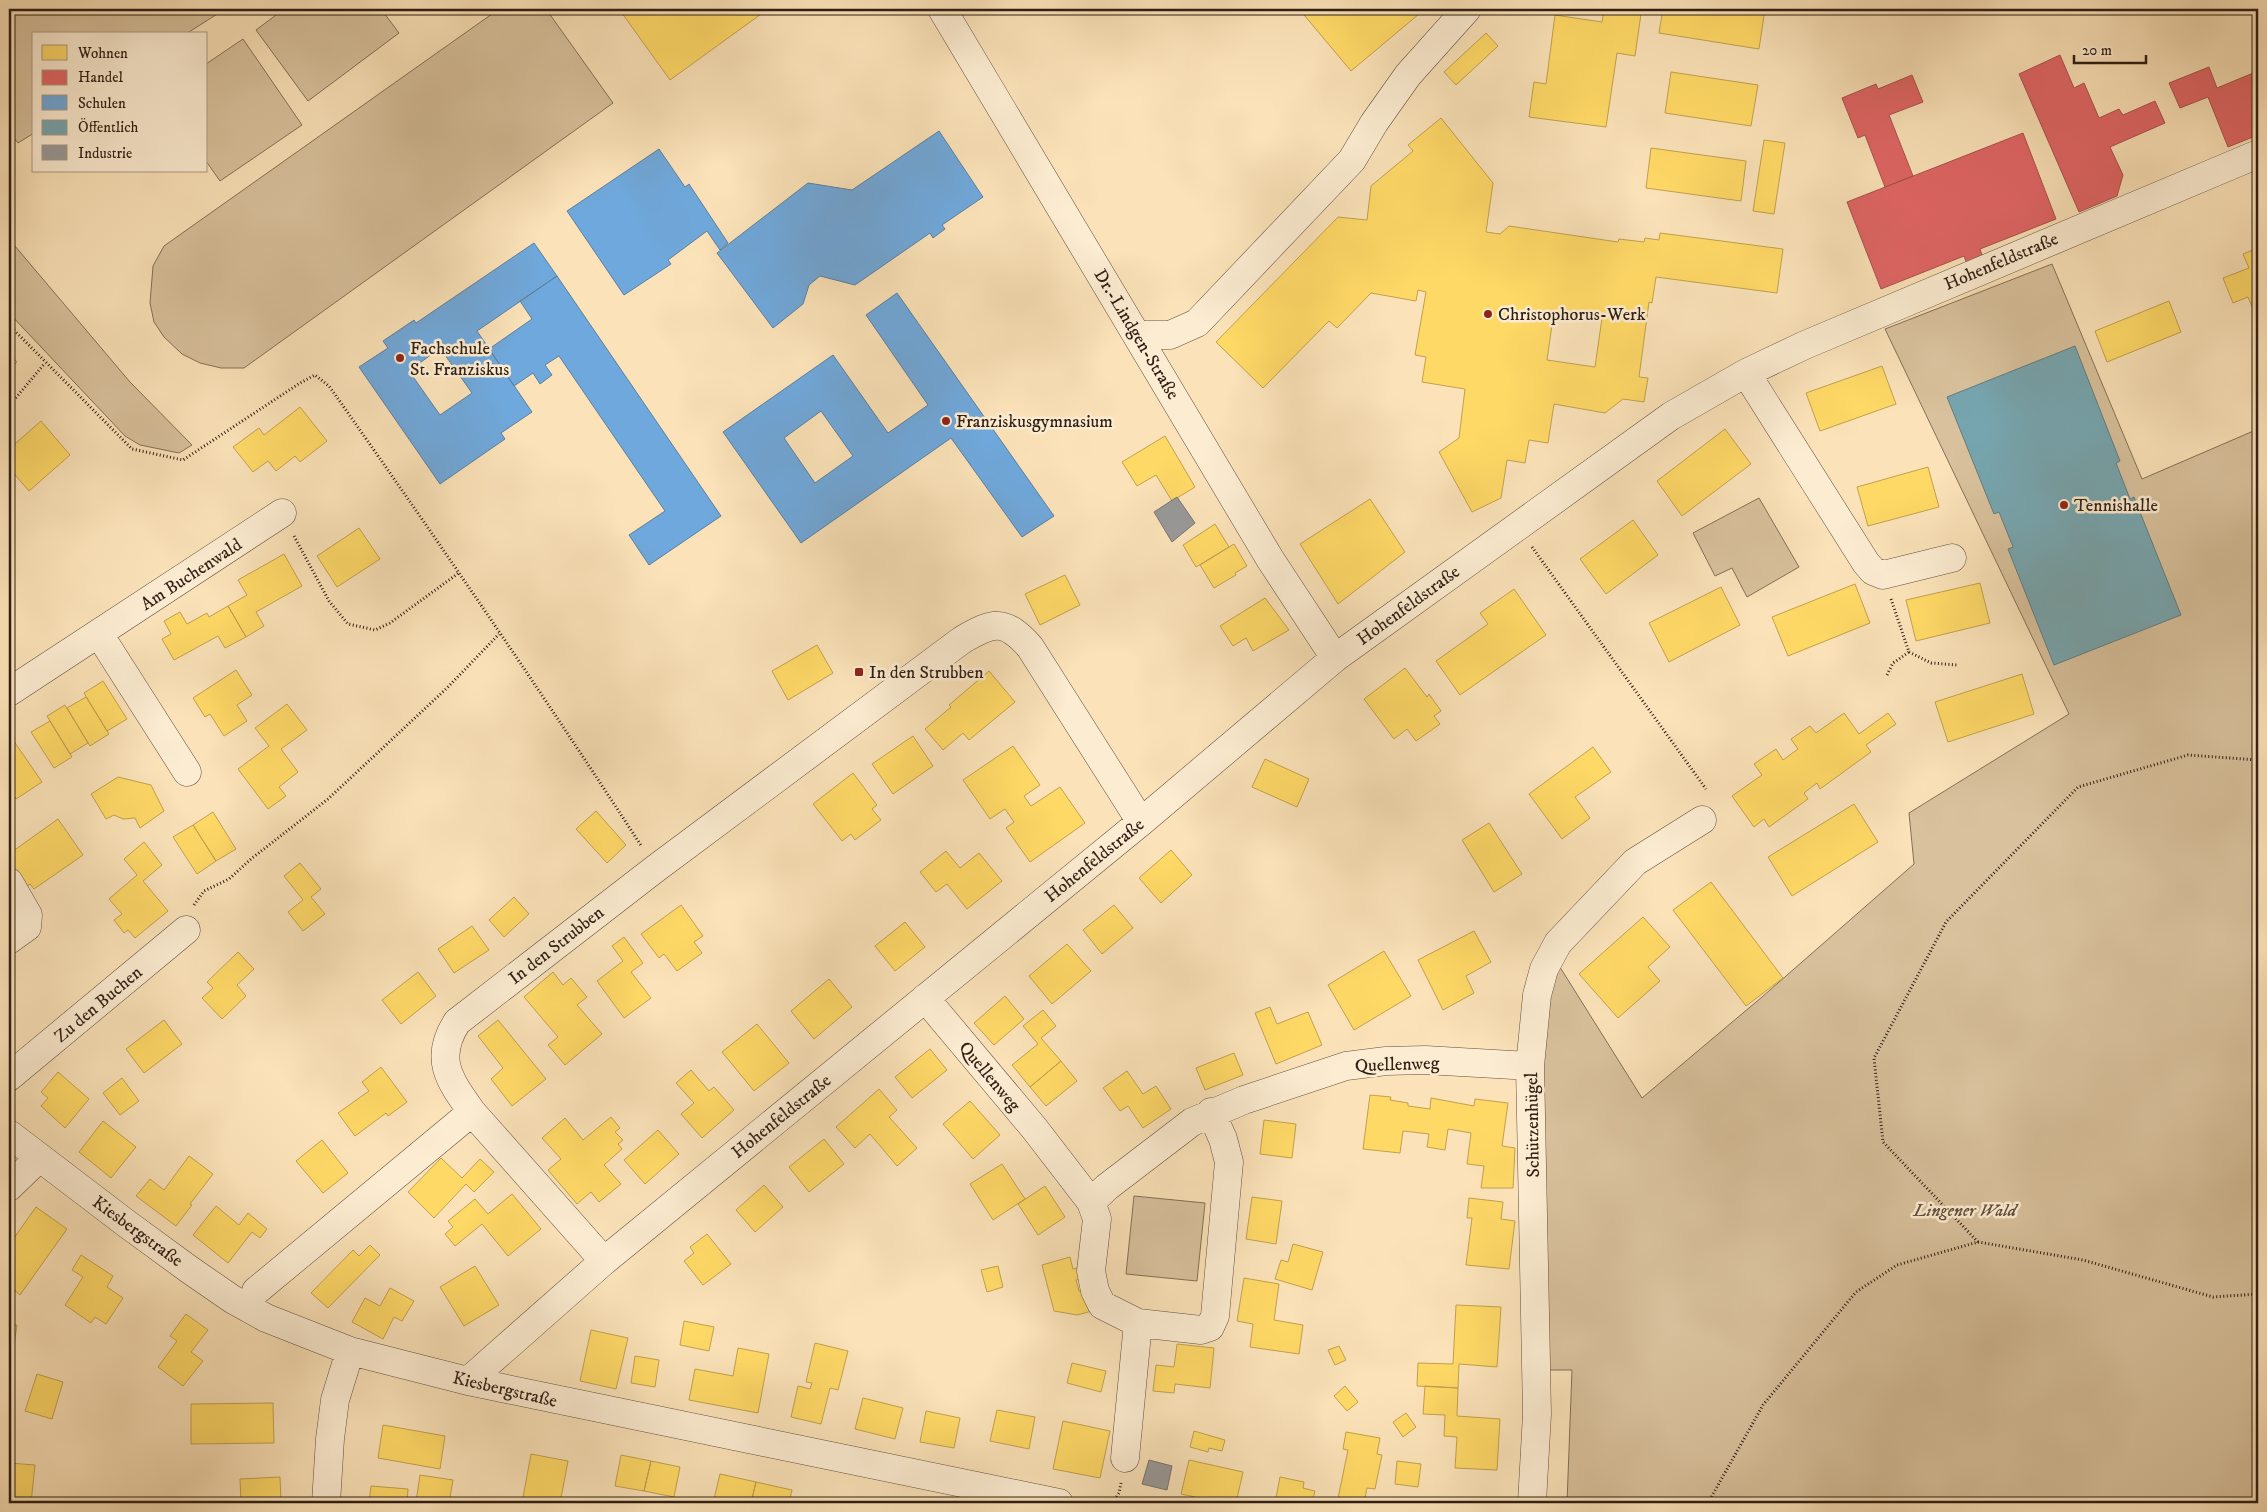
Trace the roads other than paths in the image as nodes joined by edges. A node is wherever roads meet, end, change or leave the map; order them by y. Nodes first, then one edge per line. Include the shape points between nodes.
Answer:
1 (942, 9) edge
2 (1467, 9) edge
3 (2258, 154) edge
4 (1138, 335) junction
5 (1746, 373) junction
6 (282, 513) road end
7 (1952, 558) dead end
8 (99, 634) junction
9 (1334, 658) junction
10 (9, 692) edge
11 (187, 772) dead end
12 (1702, 820) dead end
13 (1141, 822) junction
14 (9, 882) edge
15 (186, 930) road end
16 (9, 940) edge
17 (925, 998) junction
18 (1530, 1066) junction
19 (9, 1077) edge
20 (472, 1112) junction
21 (1211, 1112) junction
22 (9, 1134) edge
23 (39, 1158) junction
24 (9, 1187) edge
25 (1091, 1202) junction
26 (604, 1261) junction
27 (256, 1291) dead end
28 (1138, 1323) junction
29 (350, 1351) junction
30 (468, 1381) junction
31 (1125, 1458) dead end
32 (326, 1503) edge
33 (1060, 1503) edge
34 (1532, 1503) edge

1 - 4 street, Dr.-Lindgen-Straße
2 - 4 street via 1408,75 1352,160 1197,323 1170,335
3 - 5 street, Hohenfeldstraße via 1904,302
4 - 9 street, Dr.-Lindgen-Straße via 1270,560
5 - 7 street via 1873,571 1884,575
5 - 9 street, Hohenfeldstraße via 1671,416
6 - 8 street, Am Buchenwald
8 - 10 street, Am Buchenwald
8 - 11 street
9 - 13 street, Hohenfeldstraße
12 - 18 street, Schützenhügel via 1635,862 1558,942 1544,969 1537,995
13 - 17 street, Hohenfeldstraße
13 - 20 street, In den Strubben via 1030,647 1017,632 1002,626 986,626 962,640 655,868 456,1022 445,1048 445,1067
14 - 16 street via 28,915 27,927
15 - 19 street, Zu den Buchen
17 - 25 street, Quellenweg
17 - 26 street, Hohenfeldstraße
18 - 21 street, Quellenweg via 1425,1060 1346,1066
18 - 34 street, Schützenhügel via 1537,1414
20 - 26 street, In den Strubben
20 - 27 street
21 - 25 street, Quellenweg via 1192,1122
21 - 28 street, Quellenweg via 1229,1162 1215,1316 1210,1327 1201,1330
22 - 23 street, Kiesbergstraße
23 - 24 street
23 - 29 street, Kiesbergstraße via 232,1298 266,1318
25 - 28 street, Quellenweg via 1098,1220 1091,1271 1095,1291 1102,1305
26 - 30 street, Hohenfeldstraße
28 - 31 street
29 - 30 street, Kiesbergstraße
29 - 32 street via 335,1400
30 - 33 street, Kiesbergstraße

